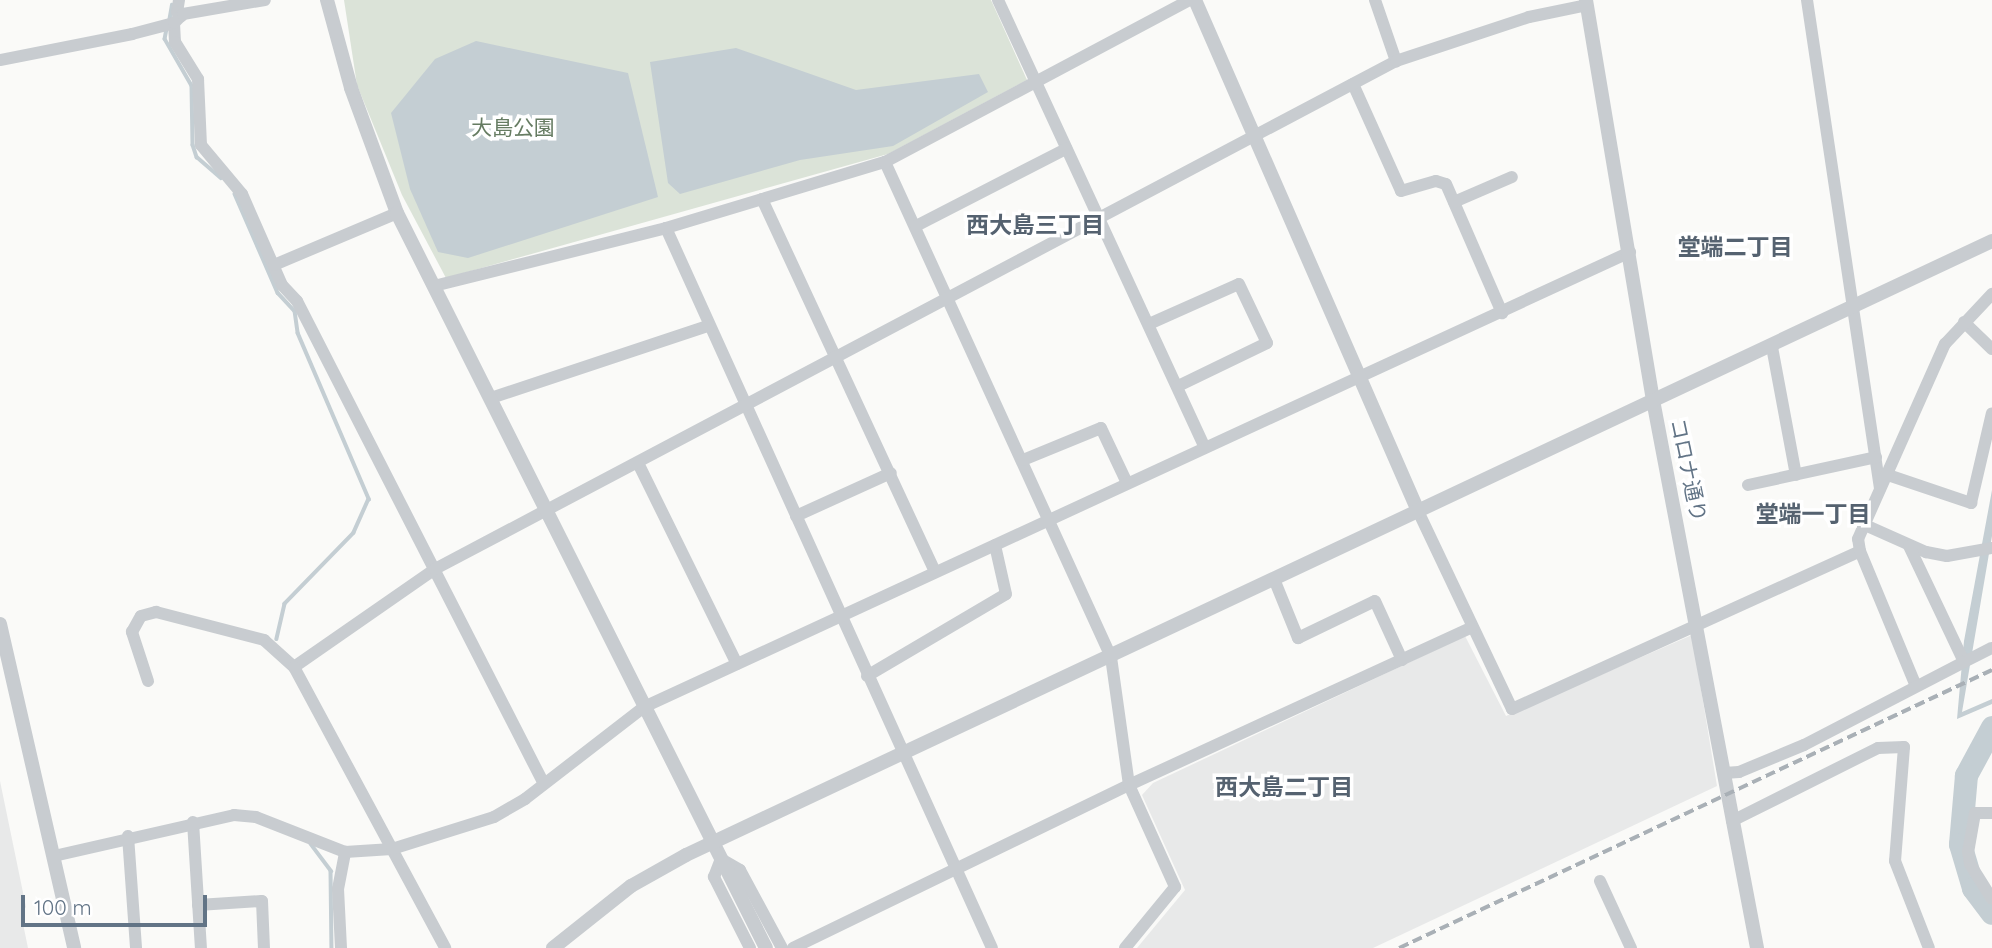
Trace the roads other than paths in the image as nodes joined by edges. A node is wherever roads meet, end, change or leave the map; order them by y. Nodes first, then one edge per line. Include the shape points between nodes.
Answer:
1 (179, 0) edge
2 (265, 0) edge
3 (327, 0) edge
4 (998, 0) edge
5 (1193, 0) edge
6 (1375, 0) edge
7 (1807, 0) edge
8 (1586, 2) edge
9 (172, 22) junction
10 (0, 60) edge
11 (1396, 61) junction
12 (1035, 83) junction
13 (1353, 84) junction
14 (1258, 136) junction
15 (1066, 149) junction
16 (885, 162) junction
17 (1512, 177) dead end
18 (762, 199) junction
19 (1454, 202) junction
20 (397, 213) junction
21 (1100, 219) junction
22 (916, 226) junction
23 (666, 228) junction
24 (1992, 241) edge
25 (1630, 252) junction
26 (274, 265) junction
27 (434, 286) junction
28 (1992, 294) edge
29 (949, 298) junction
30 (1854, 306) junction
31 (1502, 313) junction
32 (1964, 321) junction
33 (1149, 324) junction
34 (708, 326) junction
35 (1772, 347) junction
36 (1992, 349) edge
37 (835, 358) junction
38 (1361, 376) junction
39 (1178, 386) junction
40 (491, 398) junction
41 (1654, 400) junction
42 (744, 406) junction
43 (1992, 414) edge
44 (1205, 447) junction
45 (1876, 457) junction
46 (1023, 460) junction
47 (638, 463) junction
48 (891, 473) junction
49 (1796, 475) junction
50 (1888, 475) junction
51 (1128, 483) junction
52 (1748, 485) dead end
53 (1881, 489) junction
54 (546, 510) junction
55 (1418, 511) junction
56 (796, 516) junction
57 (1050, 519) junction
58 (1865, 525) junction
59 (995, 545) junction
60 (1909, 546) junction
61 (1992, 548) edge
62 (1860, 551) junction
63 (435, 569) junction
64 (936, 571) junction
65 (1274, 579) junction
66 (841, 616) junction
67 (0, 624) edge
68 (1699, 624) junction
69 (1471, 628) junction
70 (1992, 648) edge
71 (1111, 657) junction
72 (1402, 660) junction
73 (1964, 662) junction
74 (737, 664) junction
75 (294, 667) junction
76 (867, 676) junction
77 (148, 681) dead end
78 (1916, 686) junction
79 (644, 707) junction
80 (904, 754) junction
81 (1724, 773) junction
82 (544, 784) junction
83 (1129, 785) junction
84 (1992, 813) edge
85 (1732, 821) junction
86 (193, 822) junction
87 (128, 836) junction
88 (713, 842) junction
89 (393, 849) junction
90 (345, 852) junction
91 (54, 856) junction
92 (721, 859) junction
93 (956, 868) junction
94 (1600, 881) dead end
95 (1992, 899) edge
96 (198, 905) junction
97 (74, 948) edge
98 (136, 948) edge
99 (201, 948) edge
100 (264, 948) edge
101 (341, 948) edge
102 (445, 948) edge
103 (553, 948) edge
104 (750, 948) edge
105 (766, 948) edge
106 (782, 948) edge
107 (793, 948) edge
108 (992, 948) edge
109 (1125, 948) edge
110 (1630, 948) edge
111 (1757, 948) edge
112 (1928, 948) edge

1 - 9 street
2 - 9 street
3 - 20 street via 351,88
4 - 12 street
5 - 12 street
5 - 14 street
6 - 11 street
7 - 30 street
8 - 11 street
8 - 25 street, コロナ通り
9 - 10 street
9 - 26 street via 175,42 198,79 201,145 234,181
11 - 13 street
12 - 15 street
12 - 16 street
13 - 14 street
13 - 19 street via 1401,191 1441,181
14 - 21 street
14 - 38 street
15 - 21 street
15 - 22 street
16 - 18 street
16 - 22 street
17 - 19 street
18 - 23 street
18 - 37 street
19 - 31 street
20 - 26 street
20 - 27 street
21 - 29 street
21 - 33 street
22 - 29 street
23 - 27 street
23 - 34 street
24 - 30 street
25 - 31 street
25 - 41 street, コロナ通り
26 - 63 street
27 - 40 street
28 - 32 street
29 - 37 street
29 - 46 street
30 - 35 street
30 - 45 street
31 - 38 street
32 - 36 street
32 - 50 street via 1945,344
33 - 39 street
33 - 39 street via 1239,284 1256,319 1267,343
34 - 40 street
34 - 42 street
35 - 41 street
35 - 49 street
37 - 42 street
37 - 48 street
38 - 44 street
38 - 55 street
39 - 44 street
40 - 54 street
41 - 55 street
41 - 68 street, コロナ通り
42 - 47 street
42 - 56 street
43 - 50 street via 1971,503
44 - 51 street
45 - 49 street
45 - 53 street
46 - 51 street via 1101,428
46 - 57 street
47 - 54 street
47 - 74 street
48 - 56 street
48 - 64 street
49 - 52 street
50 - 53 street
51 - 57 street
53 - 58 street
54 - 63 street
54 - 79 street
55 - 65 street
55 - 69 street
56 - 66 street
57 - 59 street
57 - 71 street
58 - 60 street
58 - 62 street via 1858,539
59 - 64 street
59 - 76 street via 1006,594
60 - 61 street via 1947,556
60 - 73 street
62 - 68 street
62 - 78 street
63 - 75 street
63 - 82 street
64 - 66 street
65 - 71 street
65 - 72 street via 1298,638 1375,601
66 - 74 street
66 - 76 street
67 - 91 street
68 - 69 street via 1511,709
68 - 81 street, コロナ通り
69 - 72 street
70 - 73 street
71 - 80 street
71 - 83 street
72 - 83 street
73 - 78 street
74 - 79 street
75 - 77 street via 264,640 156,612 141,616 132,632
75 - 89 street
76 - 80 street
78 - 81 street via 1804,745 1739,772
79 - 82 street
79 - 88 street
80 - 88 street
80 - 93 street
81 - 85 street, コロナ通り
82 - 89 street via 494,817
83 - 93 street
83 - 109 street via 1175,887
84 - 95 street via 1975,813 1968,851 1970,864
85 - 111 street, コロナ通り
85 - 112 street via 1878,748 1904,747 1895,861
86 - 87 street
86 - 90 street via 234,815 257,817
86 - 96 street
87 - 91 street
87 - 98 street
88 - 92 street
88 - 103 street via 631,886
89 - 90 street
89 - 102 street
90 - 101 street via 338,889
91 - 97 street
92 - 104 street via 714,877
92 - 105 street
92 - 106 street via 740,870
93 - 107 street
93 - 108 street
94 - 110 street
96 - 99 street
96 - 100 street via 262,901

